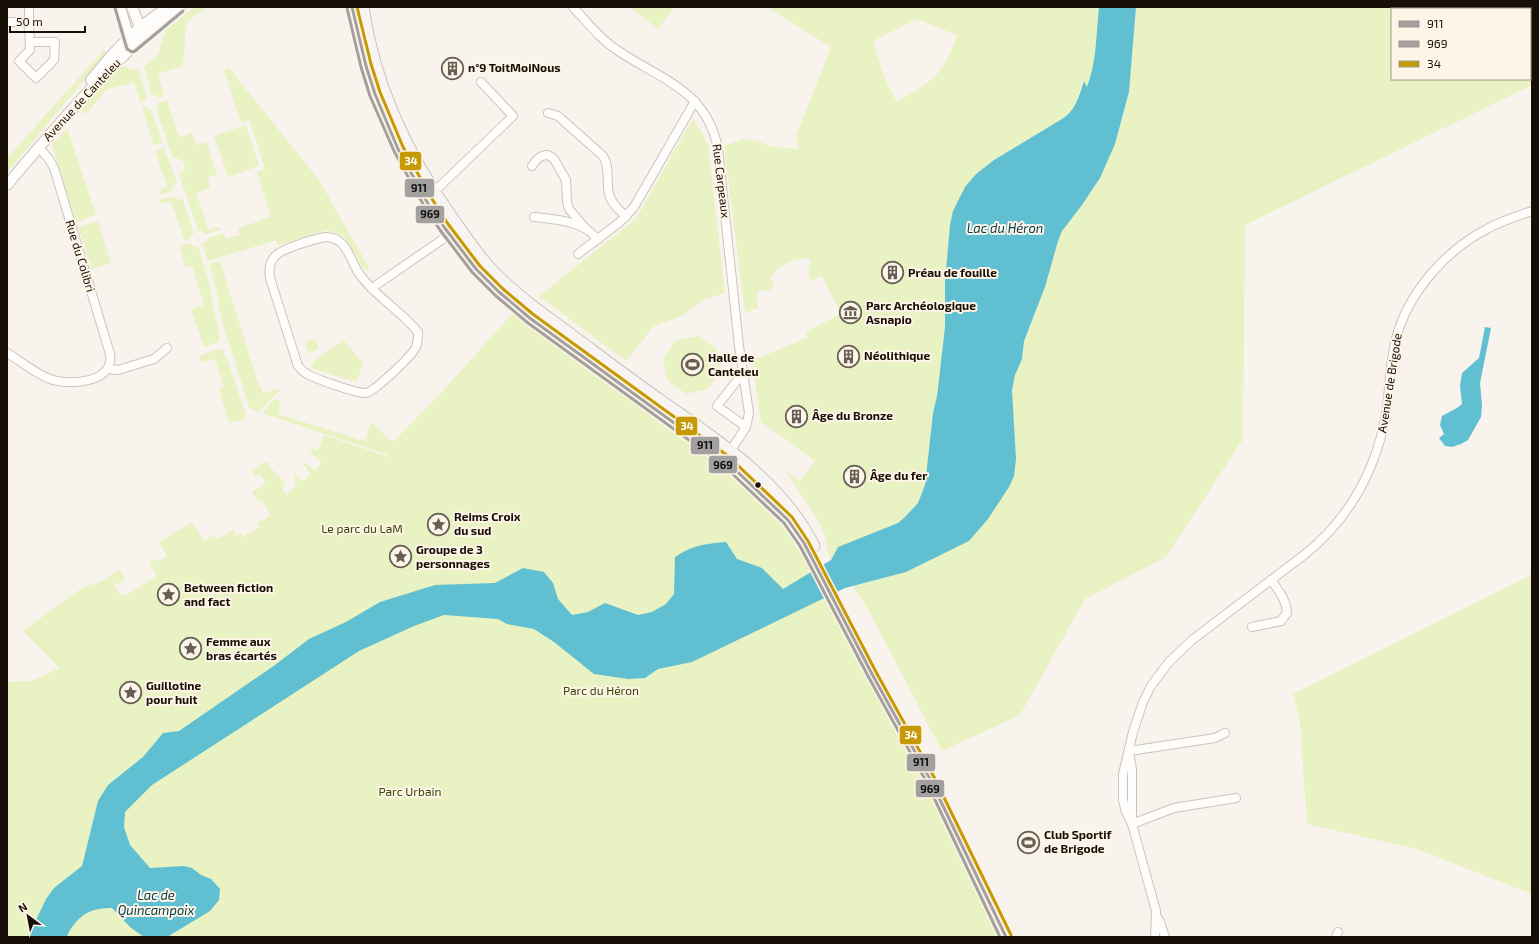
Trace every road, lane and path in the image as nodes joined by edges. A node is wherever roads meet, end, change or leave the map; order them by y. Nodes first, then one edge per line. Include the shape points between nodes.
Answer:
1 (29, 7) edge
2 (120, 7) edge
3 (132, 7) edge
4 (169, 7) edge
5 (180, 7) edge
6 (352, 7) edge
7 (363, 7) edge
8 (573, 7) edge
9 (7, 22) edge
10 (29, 22) junction
11 (142, 32) junction
12 (30, 42) junction
13 (130, 42) junction
14 (481, 82) dead end
15 (695, 101) junction
16 (548, 113) dead end
17 (38, 148) junction
18 (532, 166) dead end
19 (7, 185) edge
20 (429, 194) junction
21 (1532, 211) edge
22 (534, 217) dead end
23 (626, 217) junction
24 (459, 228) junction
25 (586, 229) junction
26 (450, 234) junction
27 (598, 239) junction
28 (578, 254) dead end
29 (372, 288) junction
30 (167, 348) dead end
31 (7, 353) edge
32 (108, 369) junction
33 (743, 372) junction
34 (746, 427) junction
35 (728, 456) junction
36 (1271, 580) junction
37 (838, 601) junction
38 (1252, 627) dead end
39 (1224, 733) dead end
40 (1129, 752) junction
41 (1236, 798) dead end
42 (1132, 824) junction
43 (1157, 917) junction
44 (1006, 937) edge
45 (1013, 937) edge
46 (1156, 937) edge
47 (1165, 937) edge

1 - 10 street
2 - 13 street
3 - 11 street
4 - 11 street, Avenue de Canteleu
5 - 11 street, Avenue de Canteleu
6 - 20 main road via 377,102 400,154
7 - 20 main road via 371,52 388,100
8 - 15 street, Rue Carpeaux via 610,46 670,81
9 - 10 street
10 - 12 street
11 - 13 street, Avenue de Canteleu
12 - 12 street via 30,50 19,61 36,78 54,60 55,42
13 - 17 street, Avenue de Canteleu
14 - 20 street via 513,116
15 - 23 street
15 - 33 street, Rue Carpeaux via 712,126 718,149
16 - 23 street via 558,116 603,156 610,196
17 - 19 street, Avenue de Canteleu
17 - 32 street, Rue du Colibri via 54,168 110,354
18 - 25 street via 543,155 554,159 566,180 567,207
20 - 24 main road
20 - 26 main road
21 - 36 street, Avenue de Brigode via 1497,224 1470,239 1443,261 1424,283 1409,308 1397,336 1381,440 1365,480 1348,509 1327,535
22 - 25 street via 563,221
23 - 27 street
24 - 26 street
24 - 35 main road via 488,265 538,310
25 - 27 street
26 - 29 street
26 - 35 main road via 480,274 512,305 700,440
27 - 28 street
29 - 29 street via 418,332 418,340 413,351 376,388 367,393 356,392 306,374 298,366 270,278 270,267 275,256 285,249 318,238 335,238 346,247 359,273
30 - 32 street via 154,359 118,370
31 - 32 street via 38,373 60,381 95,378
33 - 34 street, Rue Carpeaux via 749,413
33 - 34 street via 717,406
34 - 35 street, Rue Carpeaux
35 - 37 main road via 760,476 788,505 804,527 816,558
36 - 38 street via 1282,594 1288,612 1281,621
36 - 40 street, Avenue de Brigode via 1192,640 1162,670 1143,702
37 - 44 main road via 872,674 930,779
37 - 45 main road via 943,791
39 - 40 street via 1215,738
40 - 42 street, Avenue de Brigode via 1123,774 1122,795
41 - 42 street via 1174,808
42 - 43 street, Avenue de Brigode
43 - 46 street, Avenue de Brigode
43 - 47 street, Avenue de Brigode

